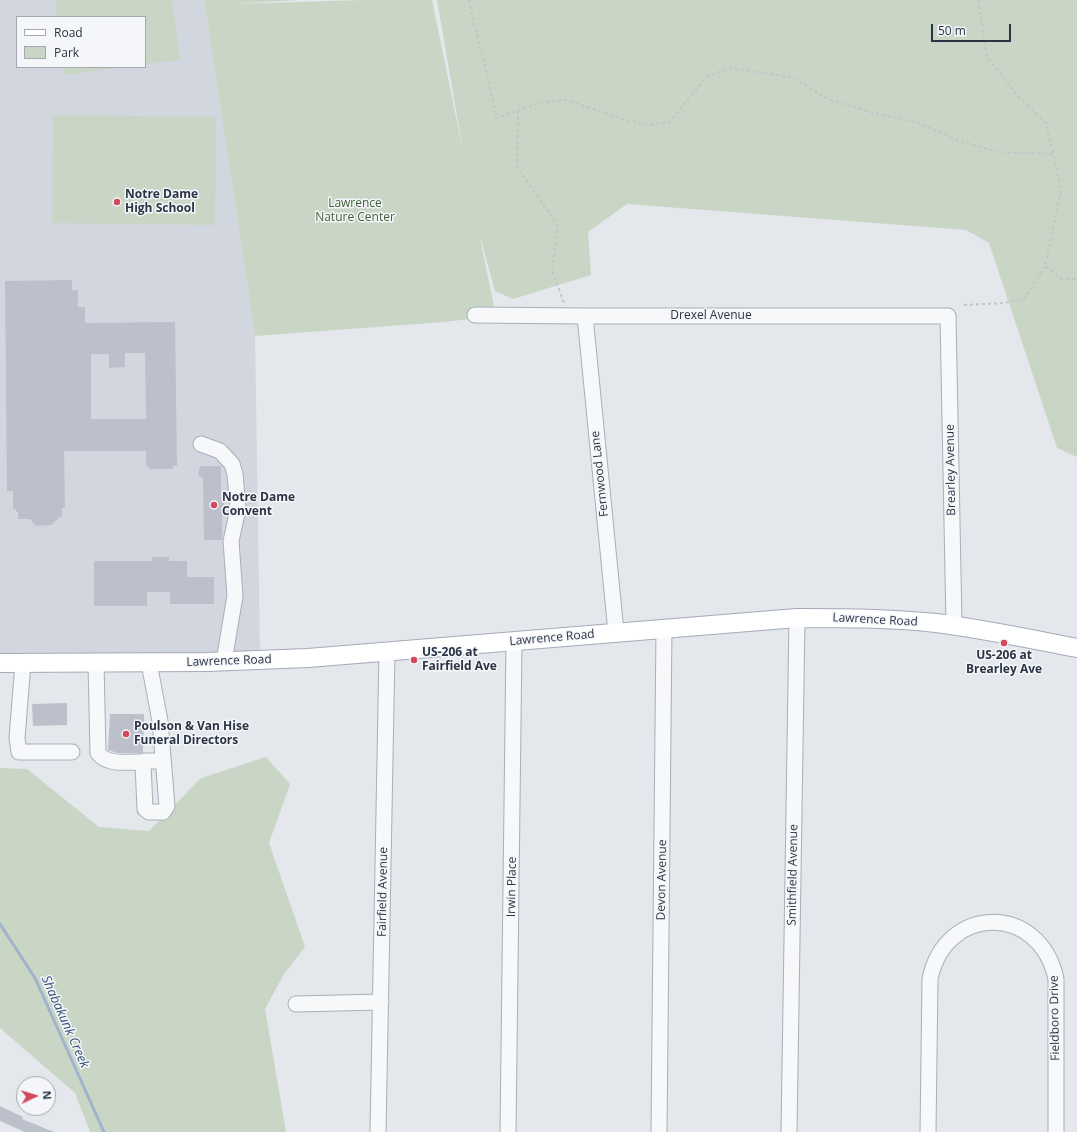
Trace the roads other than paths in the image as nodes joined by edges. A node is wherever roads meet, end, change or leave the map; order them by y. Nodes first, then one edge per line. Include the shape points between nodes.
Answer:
1 (475, 315) dead end
2 (585, 316) junction
3 (948, 316) joint
4 (201, 444) dead end
5 (797, 618) junction
6 (954, 625) junction
7 (664, 628) junction
8 (616, 632) junction
9 (514, 641) junction
10 (1077, 648) edge
11 (387, 652) junction
12 (224, 661) junction
13 (0, 663) edge
14 (23, 663) junction
15 (96, 663) junction
16 (149, 663) junction
17 (72, 752) dead end
18 (163, 761) junction
19 (143, 764) junction
20 (381, 1002) junction
21 (296, 1004) dead end
22 (378, 1132) edge
23 (508, 1132) edge
24 (660, 1132) edge
25 (789, 1132) edge
26 (928, 1132) edge
27 (1056, 1132) edge

1 - 2 street, Drexel Avenue
2 - 3 street, Drexel Avenue
2 - 8 street, Fernwood Lane
3 - 6 street, Brearley Avenue
4 - 12 street via 220,451 232,464 236,474 238,509 231,541 235,596
5 - 6 main road, Lawrence Road via 892,620
5 - 7 main road, Lawrence Road
5 - 25 street, Smithfield Avenue
6 - 10 main road, Lawrence Road
7 - 8 main road, Lawrence Road
7 - 24 street, Devon Avenue
8 - 9 main road, Lawrence Road
9 - 11 main road, Lawrence Road
9 - 23 street, Irwin Place
11 - 12 main road, Lawrence Road
11 - 20 street, Fairfield Avenue
12 - 16 main road, Lawrence Road
13 - 14 main road, Lawrence Road
14 - 15 main road, Lawrence Road
14 - 17 street via 18,752
15 - 16 main road, Lawrence Road
15 - 19 street via 98,753 110,761
16 - 18 street via 160,721
18 - 19 street via 145,761
18 - 19 street via 167,806 163,812 149,812 145,809
20 - 21 street
20 - 22 street, Fairfield Avenue
26 - 27 street, Fieldboro Drive via 930,979 933,966 938,953 958,933 982,923 996,922 1009,924 1031,935 1048,954 1053,966 1056,979

